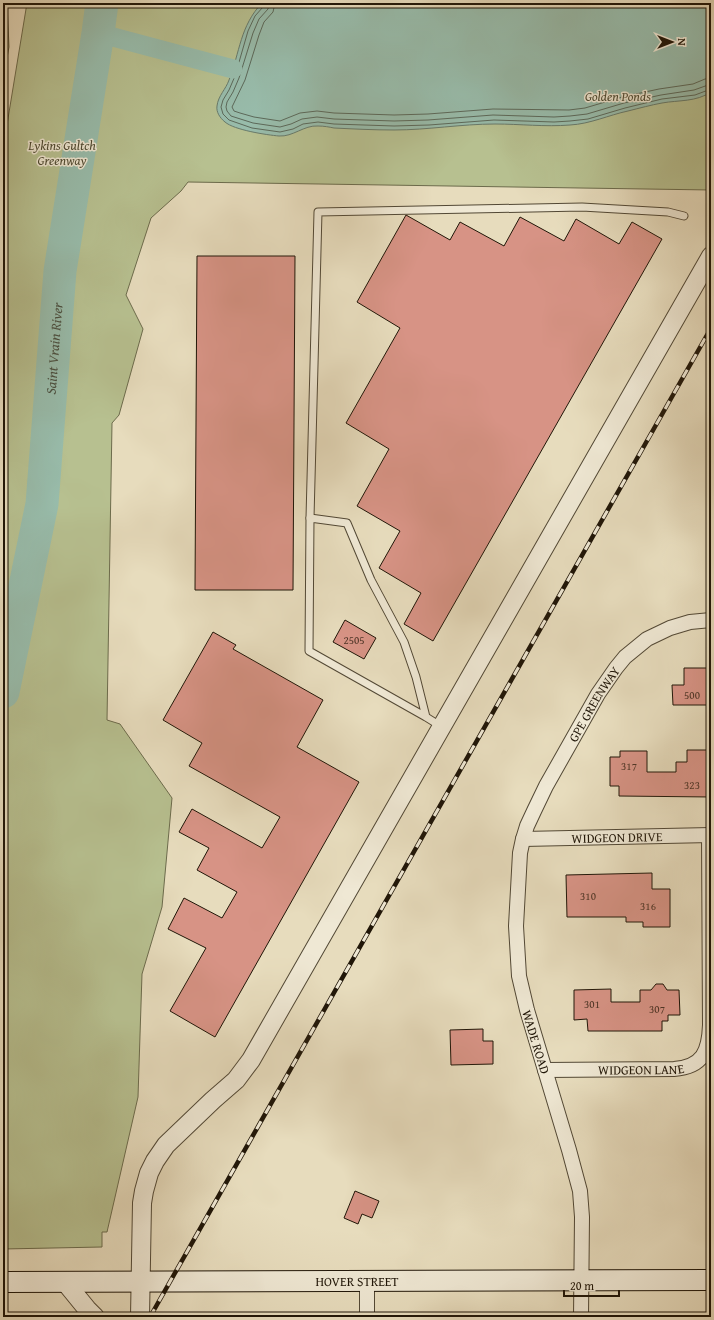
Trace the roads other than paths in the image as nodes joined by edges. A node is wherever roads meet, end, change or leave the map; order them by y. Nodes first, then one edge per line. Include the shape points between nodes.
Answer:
1 (684, 216) dead end
2 (711, 256) edge
3 (310, 518) junction
4 (711, 620) edge
5 (426, 717) junction
6 (442, 727) junction
7 (710, 835) edge
8 (523, 839) junction
9 (545, 1070) junction
10 (711, 1280) edge
11 (367, 1281) junction
12 (581, 1281) junction
13 (3, 1282) edge
14 (65, 1282) junction
15 (141, 1282) junction
16 (95, 1317) edge
17 (140, 1317) edge
18 (367, 1317) edge
19 (581, 1317) edge

1 - 3 lane via 668,212 582,207 318,212
2 - 6 street
3 - 5 lane via 348,523 371,580 404,642
3 - 5 lane via 309,651
4 - 8 street, GPE GREENWAY via 690,622 670,628 647,639 625,657 598,694 546,786
5 - 6 lane
6 - 15 street via 251,1060 236,1080 166,1146 156,1161 148,1177 142,1203
7 - 8 street, WIDGEON DRIVE
7 - 9 street, WIDGEON LANE via 710,1025 708,1044 701,1058 693,1065 682,1068
8 - 9 street, WADE ROAD via 517,915 518,968 524,1001
9 - 12 street, WADE ROAD via 579,1186 582,1210
10 - 12 main road, HOVER STREET
11 - 12 main road, HOVER STREET
11 - 15 main road, HOVER STREET
11 - 18 street
12 - 19 street, WADE ROAD
13 - 14 main road, HOVER STREET
14 - 15 main road, HOVER STREET
14 - 16 street
15 - 17 street

